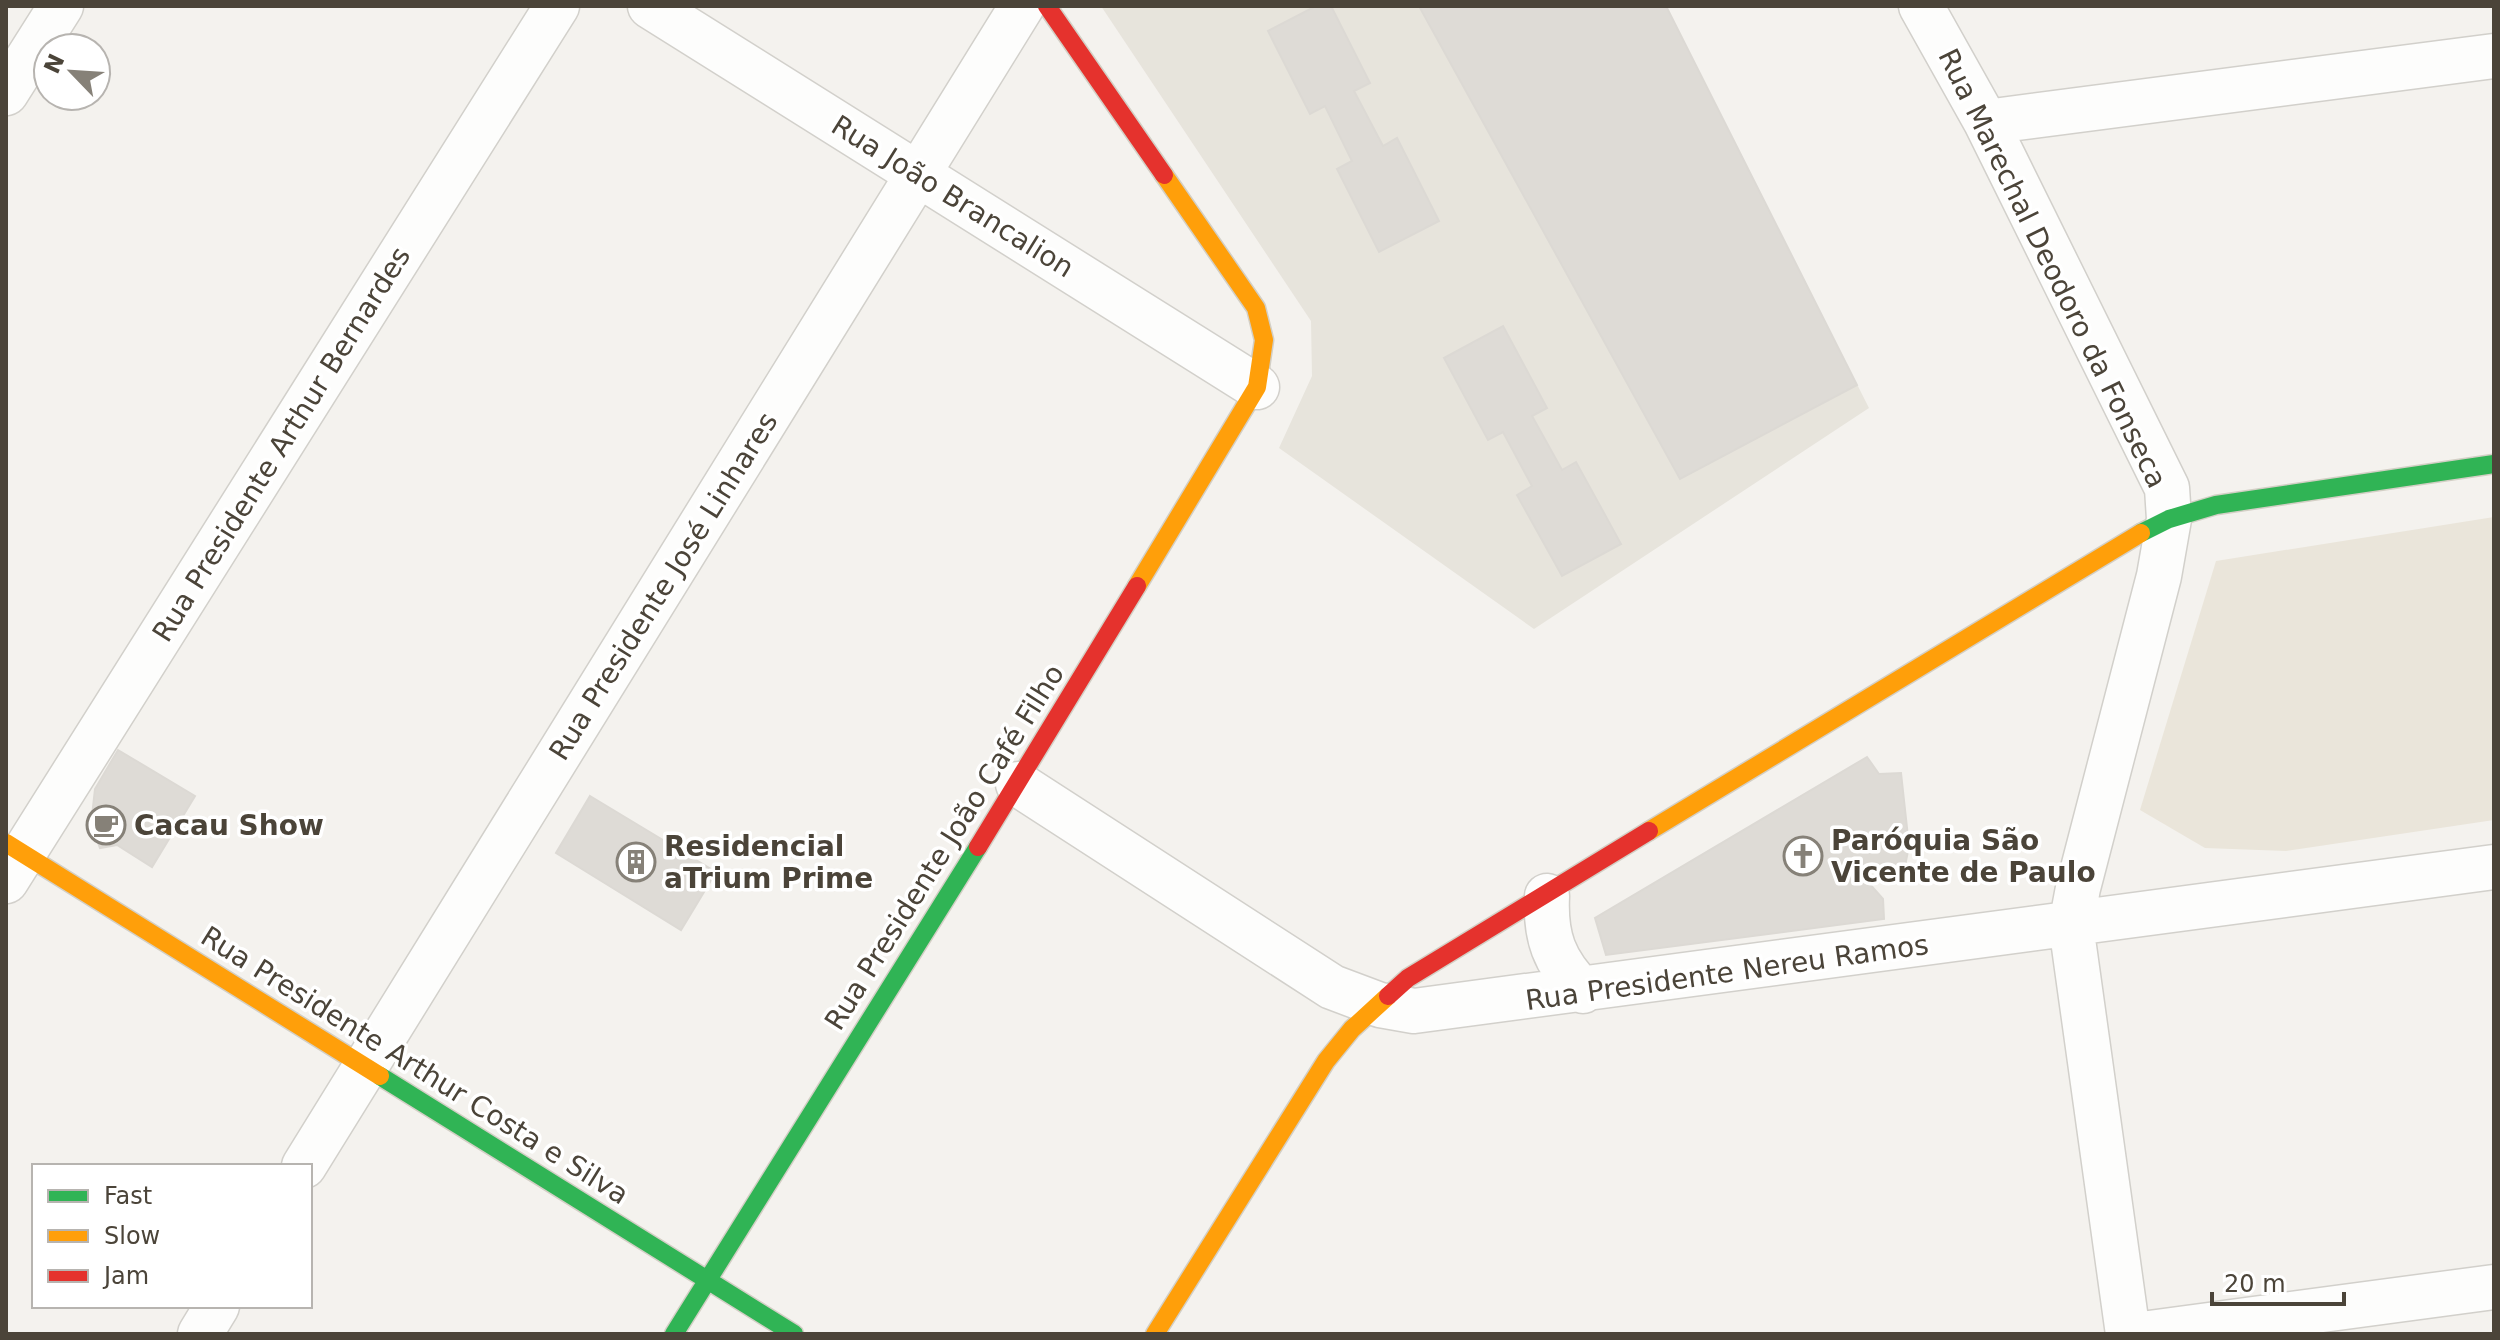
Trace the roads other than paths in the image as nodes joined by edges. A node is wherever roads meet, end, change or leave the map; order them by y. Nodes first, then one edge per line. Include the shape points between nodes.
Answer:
1 (61, 6) edge
2 (557, 6) edge
3 (650, 6) edge
4 (1022, 6) edge
5 (1047, 6) edge
6 (1921, 6) edge
7 (2494, 56) edge
8 (6, 93) edge
9 (1986, 122) junction
10 (918, 174) junction
11 (1257, 387) junction
12 (2494, 464) edge
13 (2169, 519) junction
14 (1018, 784) junction
15 (12, 859) edge
16 (2494, 867) edge
17 (1547, 896) junction
18 (2071, 925) junction
19 (1583, 991) junction
20 (1380, 1005) junction
21 (365, 1066) junction
22 (305, 1164) edge
23 (707, 1280) junction
24 (2494, 1287) edge
25 (216, 1308) edge
26 (200, 1334) edge
27 (674, 1334) edge
28 (794, 1334) edge
29 (1155, 1334) edge
30 (2128, 1334) edge
31 (2142, 1334) edge

1 - 8 street
2 - 15 street, Rua Presidente Arthur Bernardes
3 - 10 street, Rua João Brancalion
4 - 10 street, Rua Presidente José Linhares
5 - 11 street via 1256,308 1264,340
6 - 9 street, Rua Marechal Deodoro da Fonseca
7 - 9 street
9 - 13 street, Rua Marechal Deodoro da Fonseca via 2155,459 2167,488
10 - 11 street, Rua João Brancalion
10 - 21 street, Rua Presidente José Linhares
11 - 14 street, Rua Presidente João Café Filho
12 - 13 street via 2271,495
13 - 17 street via 2113,547
13 - 18 street, Rua Marechal Deodoro da Fonseca
14 - 20 street, Rua Presidente Nereu Ramos via 1332,987
14 - 23 street, Rua Presidente João Café Filho
15 - 21 street, Rua Presidente Arthur Costa e Silva
16 - 18 street, Rua Presidente Nereu Ramos
17 - 19 street via 1551,949
17 - 20 street via 1408,978
18 - 19 street, Rua Presidente Nereu Ramos
18 - 30 street, Rua Marechal Deodoro da Fonseca
19 - 20 street, Rua Presidente Nereu Ramos via 1452,1009 1414,1011
20 - 29 street via 1326,1061
21 - 22 street, Rua Presidente José Linhares
21 - 23 street, Rua Presidente Arthur Costa e Silva
23 - 27 street, Rua Presidente João Café Filho
23 - 28 street, Rua Presidente Arthur Costa e Silva
24 - 31 street
25 - 26 street

